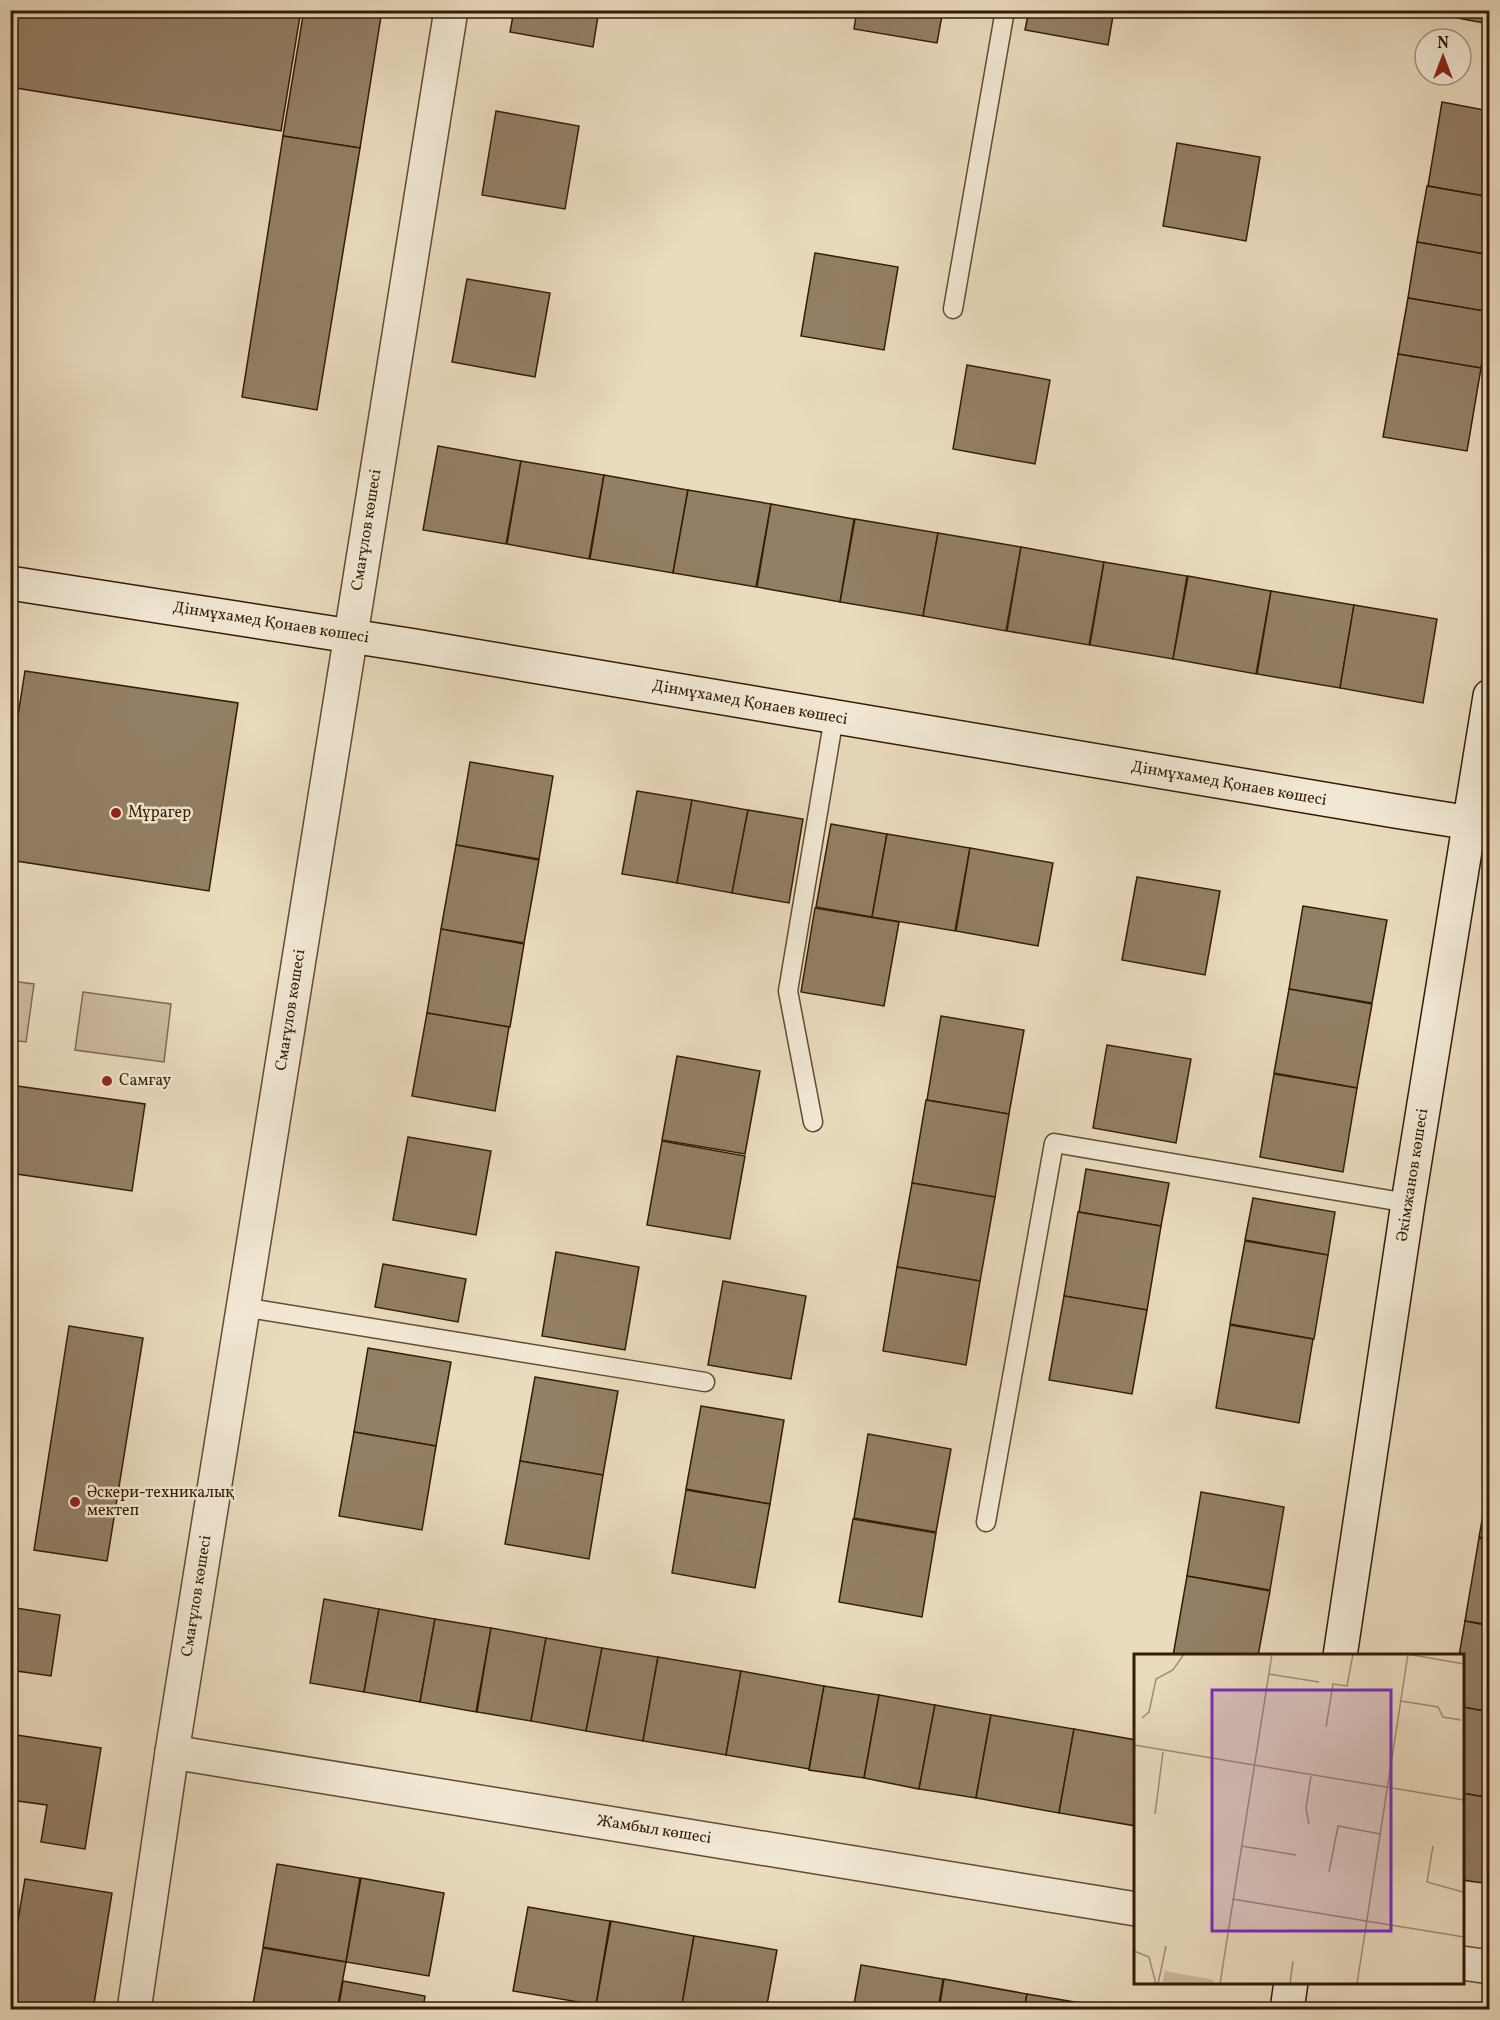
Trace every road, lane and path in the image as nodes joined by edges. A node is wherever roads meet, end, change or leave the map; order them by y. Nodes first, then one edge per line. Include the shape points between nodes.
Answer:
1 (451, 10) edge
2 (1005, 10) edge
3 (953, 309) dead end
4 (10, 583) edge
5 (351, 635) junction
6 (1490, 696) edge
7 (834, 717) junction
8 (1480, 824) edge
9 (813, 1122) dead end
10 (1408, 1203) junction
11 (243, 1307) junction
12 (705, 1382) dead end
13 (986, 1522) dead end
14 (1340, 1654) edge
15 (172, 1752) junction
16 (1134, 1909) edge
17 (1464, 1963) edge
18 (1490, 1967) edge
19 (1291, 1984) edge
20 (134, 2010) edge
21 (1287, 2010) edge

1 - 5 street, Смағұлов көшесі
2 - 3 lane
4 - 5 street, Дінмұхамед Қонаев көшесі
5 - 7 street, Дінмұхамед Қонаев көшесі
5 - 11 street, Смағұлов көшесі
6 - 8 street, Әкімжанов көшесі
7 - 8 street, Дінмұхамед Қонаев көшесі
7 - 9 lane via 788,991
8 - 10 street, Әкімжанов көшесі
10 - 13 lane via 1054,1143
10 - 14 street, Әкімжанов көшесі
11 - 12 lane
11 - 15 street, Смағұлов көшесі
15 - 16 street, Жамбыл көшесі
15 - 20 street, Смағұлов көшесі
17 - 18 street
19 - 21 street

